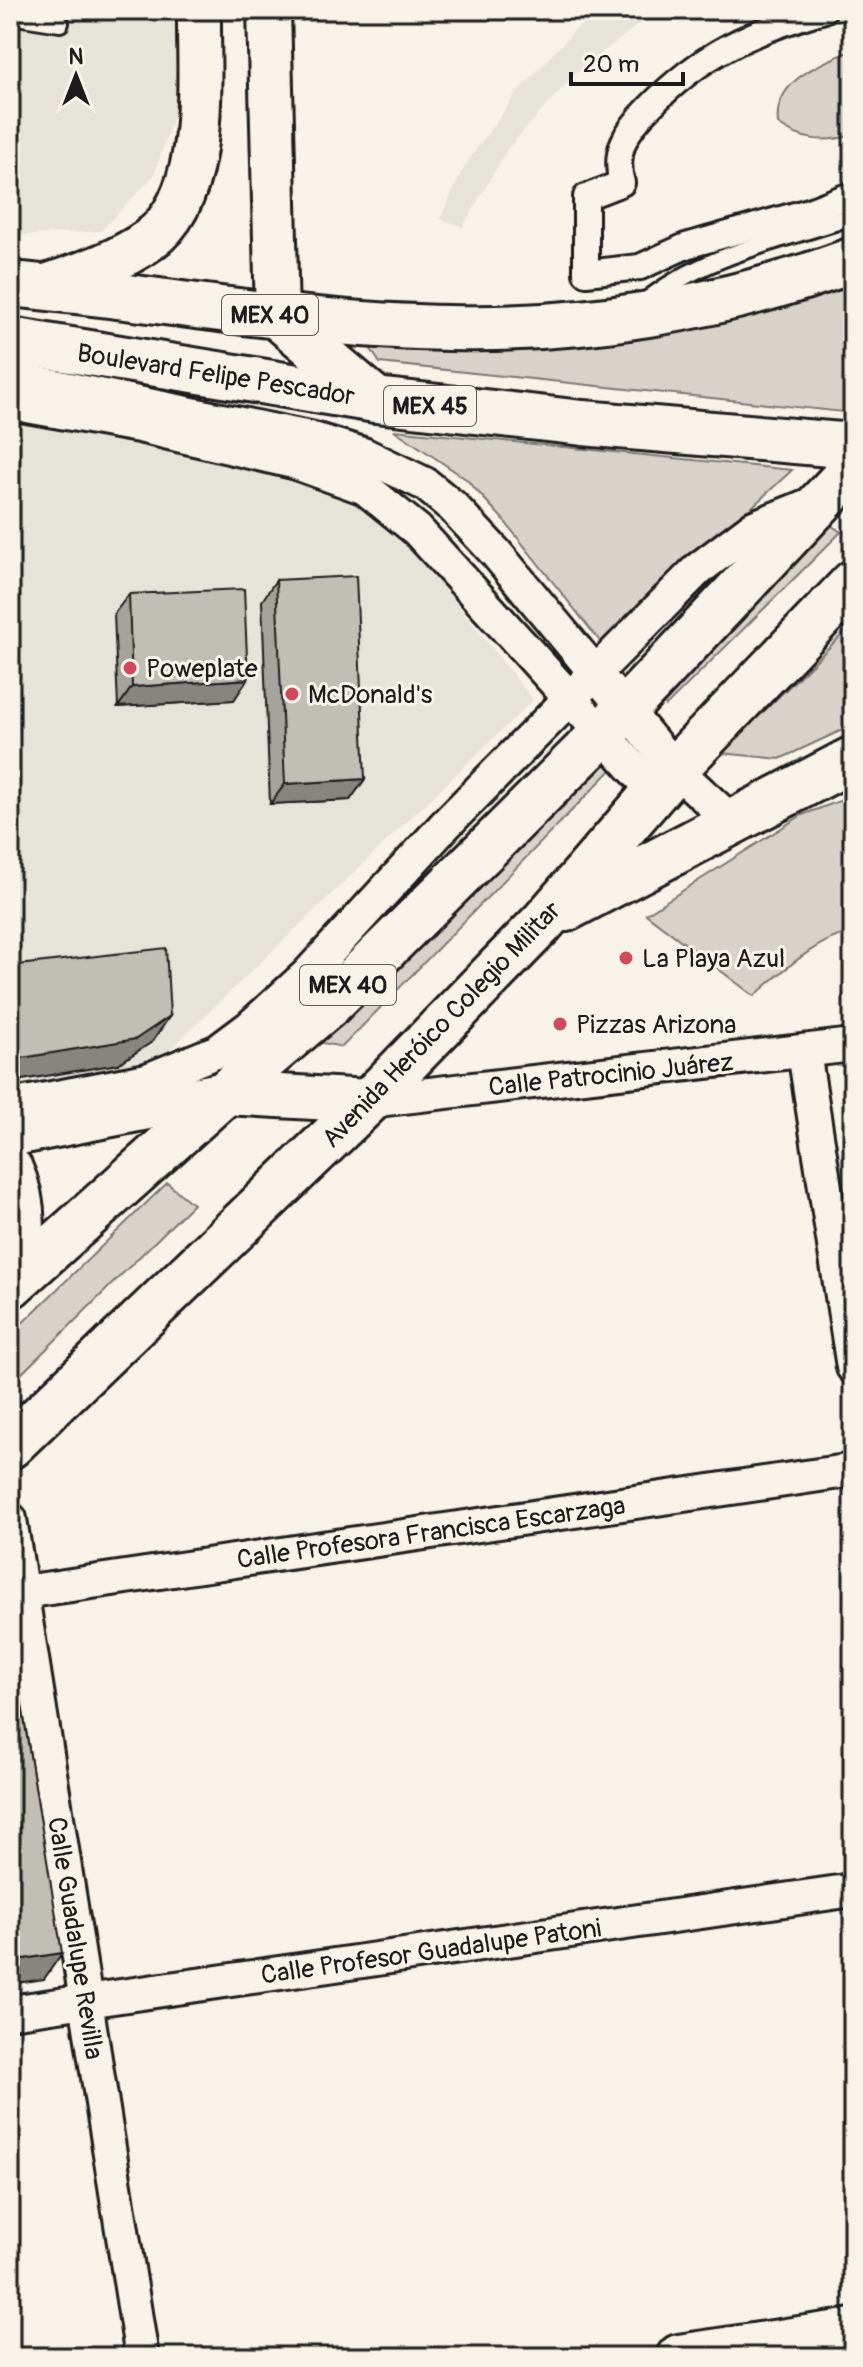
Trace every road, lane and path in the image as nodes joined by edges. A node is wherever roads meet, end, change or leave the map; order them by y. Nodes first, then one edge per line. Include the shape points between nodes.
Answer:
1 (199, 10) edge
2 (269, 10) edge
3 (824, 10) edge
4 (10, 15) edge
5 (60, 23) dead end
6 (853, 194) edge
7 (853, 216) edge
8 (853, 260) edge
9 (27, 286) edge
10 (277, 316) junction
11 (626, 317) junction
12 (10, 340) edge
13 (10, 377) edge
14 (376, 400) junction
15 (10, 403) edge
16 (853, 446) edge
17 (839, 483) edge
18 (853, 583) edge
19 (597, 672) junction
20 (571, 699) junction
21 (615, 720) junction
22 (853, 759) edge
23 (665, 780) junction
24 (730, 820) junction
25 (543, 922) junction
26 (853, 1045) edge
27 (804, 1052) junction
28 (225, 1093) junction
29 (369, 1101) junction
30 (10, 1106) edge
31 (10, 1135) edge
32 (10, 1169) edge
33 (13, 1283) edge
34 (853, 1367) edge
35 (10, 1446) edge
36 (853, 1470) edge
37 (10, 1519) edge
38 (16, 1593) edge
39 (853, 1890) edge
40 (86, 2001) junction
41 (10, 2012) edge
42 (853, 2331) edge
43 (142, 2357) edge
44 (679, 2357) edge

1 - 9 street via 194,156 183,200 152,238 108,264
2 - 10 street
3 - 6 street via 714,53 676,79 639,118 623,139 616,163 622,183 586,197 586,273 640,267 686,246
4 - 5 lane
7 - 11 lane via 691,271
8 - 11 main road, MEX 40 via 727,299
9 - 10 main road, MEX 40
10 - 11 main road, MEX 40 via 449,329
10 - 14 main road
12 - 14 main road, Boulevard Felipe Pescador / MEX 45
13 - 19 street via 310,438 397,468 452,506
14 - 16 main road, Boulevard Felipe Pescador / MEX 45
15 - 20 street via 293,462 365,488 417,530
17 - 19 street via 730,543 654,610
17 - 21 main road, MEX 40
18 - 23 main road, Avenida Heróico Colegio Militar
19 - 20 street
19 - 21 street
20 - 21 street
20 - 30 street via 307,975 218,1051 147,1080
21 - 23 street
21 - 28 main road, MEX 40 via 329,1005
22 - 24 main road
23 - 24 street
23 - 25 main road, Avenida Heróico Colegio Militar
24 - 25 main road
25 - 29 main road, Avenida Heróico Colegio Militar
26 - 27 street, Calle Patrocinio Juárez
27 - 29 street, Calle Patrocinio Juárez
27 - 34 street
28 - 29 street
28 - 31 street
28 - 33 main road, MEX 40
29 - 35 main road, Avenida Heróico Colegio Militar
32 - 33 main road via 23,1220
36 - 38 street, Calle Profesora Francisca Escarzaga
37 - 38 street, Calle Guadalupe Revilla
38 - 40 street, Calle Guadalupe Revilla
39 - 40 street, Calle Profesor Guadalupe Patoni
40 - 41 street, Calle Profesor Guadalupe Patoni
40 - 43 street, Calle Guadalupe Revilla
42 - 44 main road

